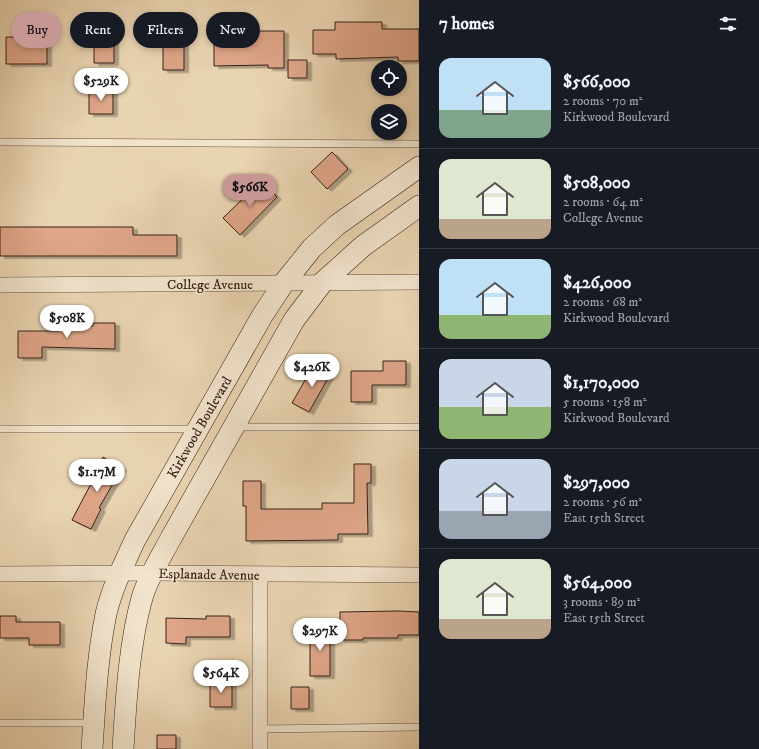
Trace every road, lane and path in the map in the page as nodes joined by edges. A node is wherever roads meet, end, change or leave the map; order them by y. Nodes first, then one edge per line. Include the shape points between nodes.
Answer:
1 (0, 142) edge
2 (419, 144) edge
3 (419, 167) edge
4 (419, 206) edge
5 (419, 282) edge
6 (322, 283) junction
7 (283, 284) junction
8 (0, 285) edge
9 (419, 427) edge
10 (234, 428) junction
11 (0, 429) edge
12 (198, 429) junction
13 (152, 573) junction
14 (0, 574) edge
15 (119, 574) junction
16 (260, 574) junction
17 (419, 575) edge
18 (0, 723) edge
19 (94, 723) junction
20 (419, 727) edge
21 (260, 729) junction
22 (92, 749) edge
23 (123, 749) edge
24 (260, 749) edge

1 - 2 lane
3 - 7 street, Kirkwood Boulevard via 337,225 312,248
4 - 6 street via 363,246
5 - 6 street, College Avenue
6 - 7 street, College Avenue
6 - 10 street via 294,320
7 - 8 street, College Avenue
7 - 12 street, Kirkwood Boulevard
9 - 10 lane
10 - 13 street
11 - 12 lane
12 - 15 street, Kirkwood Boulevard via 135,540
13 - 15 street, Esplanade Avenue
13 - 16 street, Esplanade Avenue
13 - 23 street via 142,597 134,630
14 - 15 street, Esplanade Avenue
15 - 19 street, Kirkwood Boulevard via 101,643
16 - 17 street, Esplanade Avenue
16 - 21 street
18 - 19 lane
19 - 22 street, Kirkwood Boulevard
20 - 21 lane
21 - 24 street

